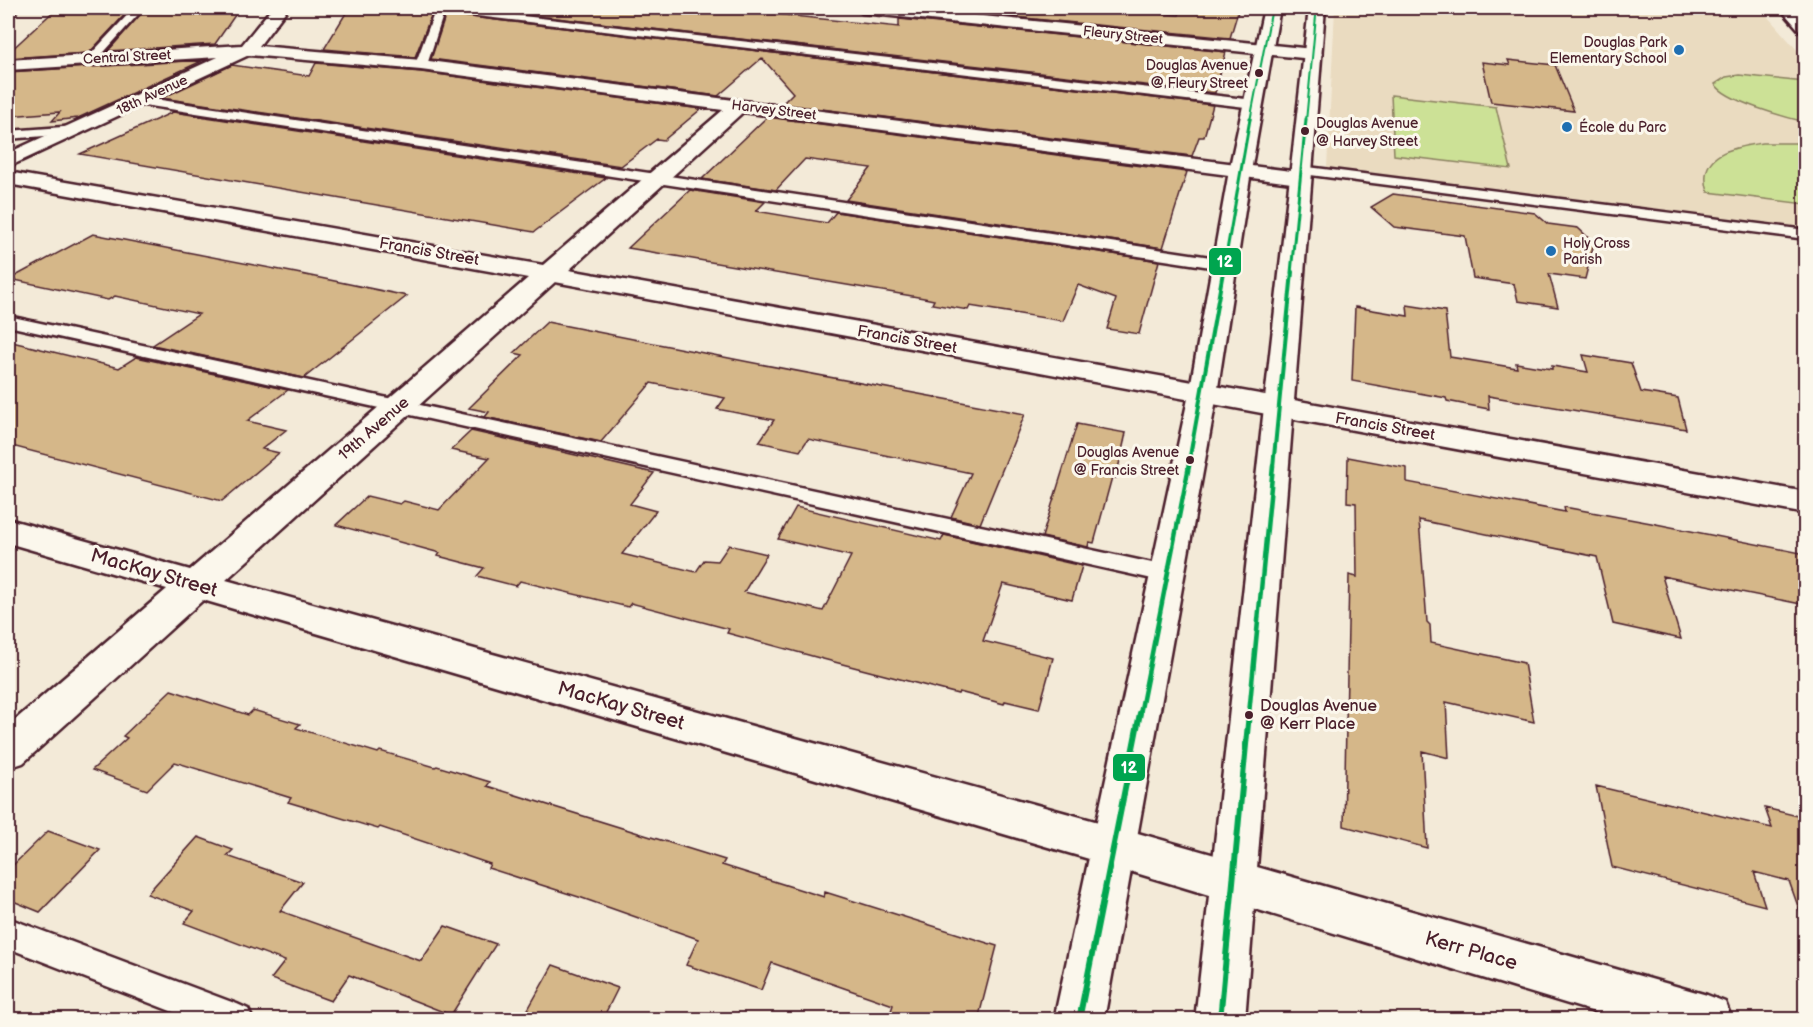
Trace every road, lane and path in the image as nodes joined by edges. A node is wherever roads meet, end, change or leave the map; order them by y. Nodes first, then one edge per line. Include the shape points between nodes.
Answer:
1 (139, 8) edge
2 (280, 8) edge
3 (441, 8) edge
4 (862, 8) edge
5 (1267, 8) edge
6 (1272, 8) edge
7 (1317, 8) edge
8 (1787, 8) edge
9 (1806, 28) edge
10 (1263, 49) junction
11 (248, 50) junction
12 (1313, 54) junction
13 (92, 59) junction
14 (8, 65) edge
15 (421, 65) junction
16 (141, 102) junction
17 (1254, 104) junction
18 (740, 105) junction
19 (77, 130) junction
20 (8, 135) edge
21 (8, 161) edge
22 (1240, 171) junction
23 (1299, 174) junction
24 (8, 178) edge
25 (656, 179) junction
26 (1806, 235) edge
27 (1224, 264) junction
28 (549, 274) junction
29 (8, 321) edge
30 (1203, 394) junction
31 (397, 408) junction
32 (1276, 408) junction
33 (1806, 503) edge
34 (8, 531) edge
35 (1166, 574) junction
36 (197, 585) junction
37 (8, 751) edge
38 (1113, 846) junction
39 (1235, 883) junction
40 (8, 933) edge
41 (237, 1020) edge
42 (1078, 1020) edge
43 (1220, 1020) edge
44 (1707, 1020) edge

1 - 13 lane
2 - 11 street, 18th Avenue
3 - 15 lane
3 - 17 lane
4 - 10 street, Fleury Street
5 - 6 lane
6 - 10 street
7 - 12 street
8 - 9 street
10 - 12 street, Fleury Street
10 - 17 street
11 - 13 street, Central Street
11 - 15 street, Harvey Street
11 - 16 street, 18th Avenue
12 - 23 street
13 - 14 street, Central Street
15 - 18 street, Harvey Street
16 - 19 street, 18th Avenue
16 - 25 lane
17 - 22 street
18 - 22 street, Harvey Street
18 - 25 street, 19th Avenue
19 - 20 lane
19 - 21 street, 18th Avenue
22 - 23 street, Harvey Street
22 - 27 street
23 - 26 lane
23 - 32 street
24 - 28 street, Francis Street
25 - 27 lane
25 - 28 street, 19th Avenue
27 - 30 street
28 - 30 street, Francis Street
28 - 31 street, 19th Avenue
29 - 31 lane
30 - 32 street, Francis Street
30 - 35 street
31 - 35 lane
31 - 36 street, 19th Avenue
32 - 33 street, Francis Street
32 - 39 street
34 - 36 street, MacKay Street
35 - 38 street
36 - 37 street, 19th Avenue
36 - 38 street, MacKay Street
38 - 39 street, MacKay Street
38 - 42 street
39 - 43 street
39 - 44 street, Kerr Place
40 - 41 lane

